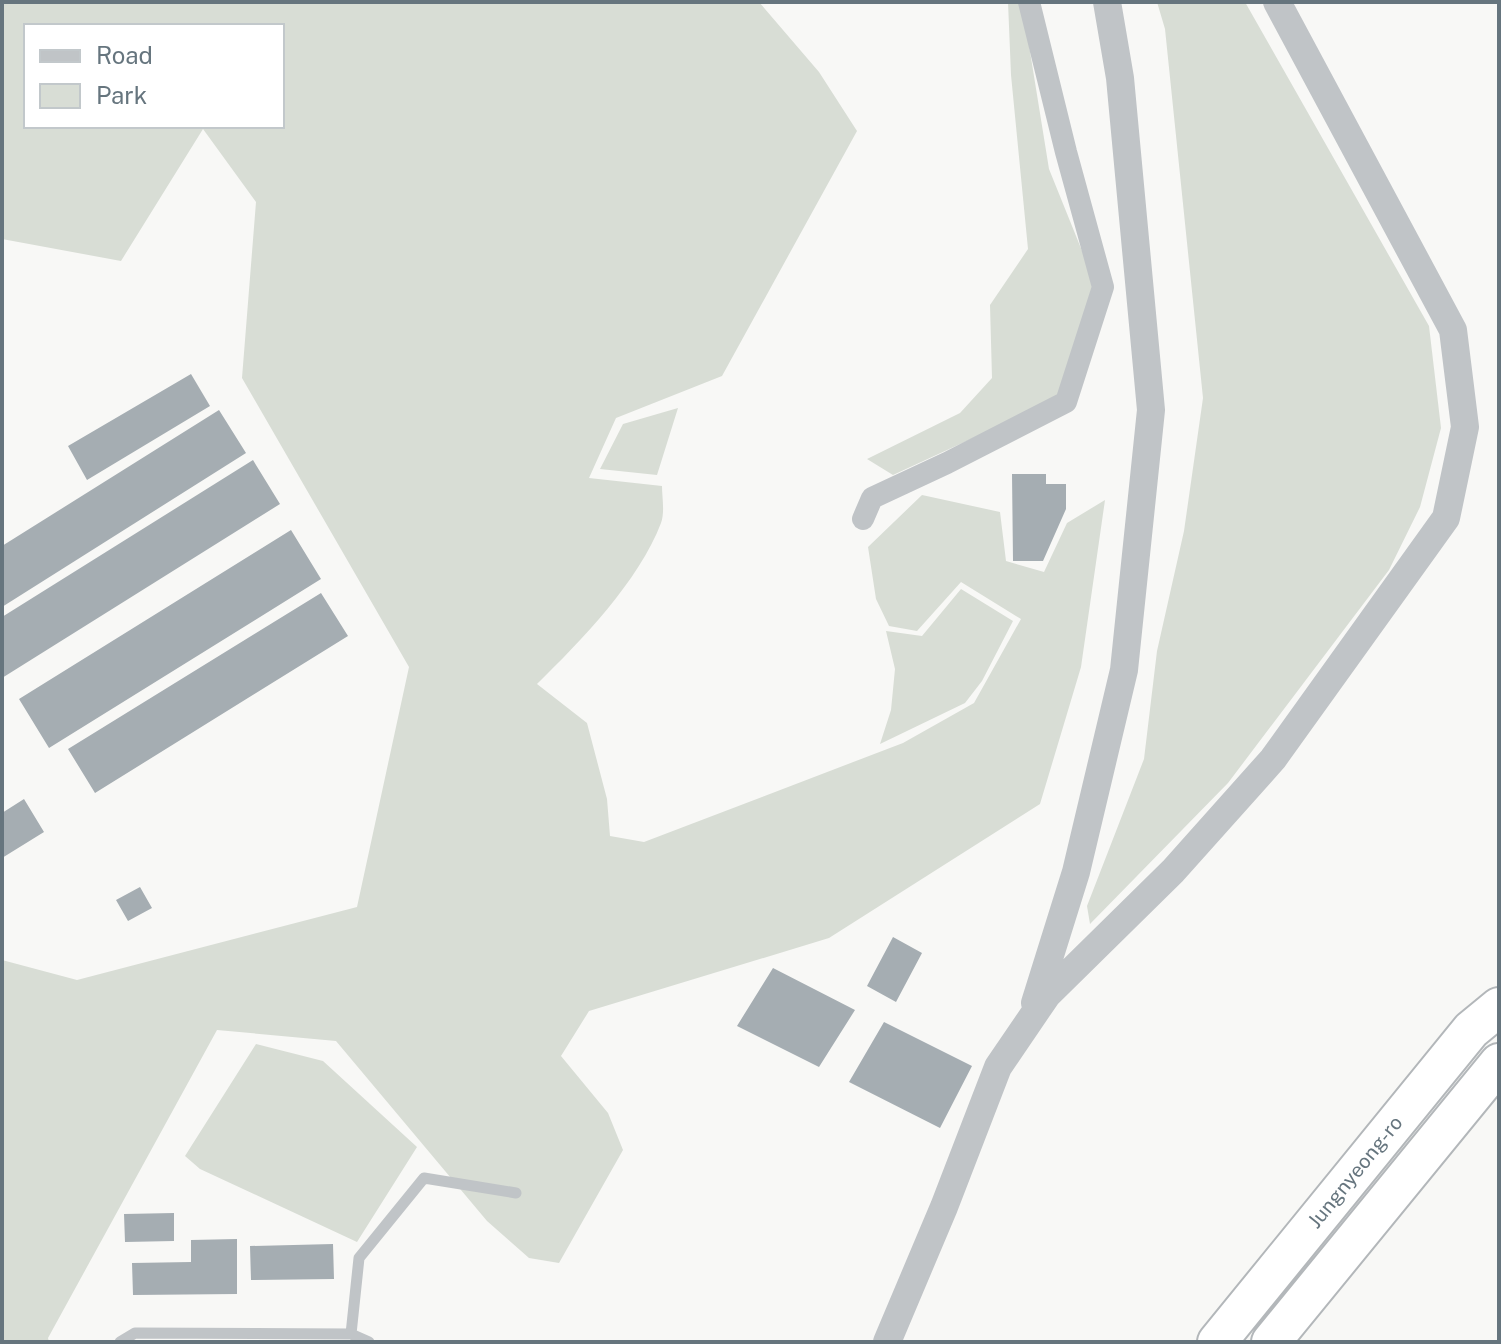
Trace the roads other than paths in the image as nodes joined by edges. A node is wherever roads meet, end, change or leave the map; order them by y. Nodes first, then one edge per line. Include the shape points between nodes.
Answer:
1 (1029, 2) edge
2 (1107, 2) edge
3 (1277, 2) edge
4 (863, 519) dead end
5 (1499, 1007) edge
6 (1030, 1020) junction
7 (1499, 1063) edge
8 (516, 1193) dead end
9 (351, 1334) junction
10 (120, 1342) edge
11 (369, 1342) edge
12 (887, 1342) edge
13 (1217, 1342) edge
14 (1271, 1342) edge

1 - 4 street via 1103,287 1099,302 1066,402 872,498
2 - 6 street via 1120,78 1151,410 1124,670 1076,872
3 - 6 street via 1453,330 1465,427 1446,518 1273,759 1173,871 1047,995
5 - 13 highway, Jungnyeong-ro via 1471,1030
6 - 12 street via 998,1067
7 - 14 highway
8 - 9 lane via 424,1178 359,1258
9 - 10 lane via 135,1333
9 - 11 lane

